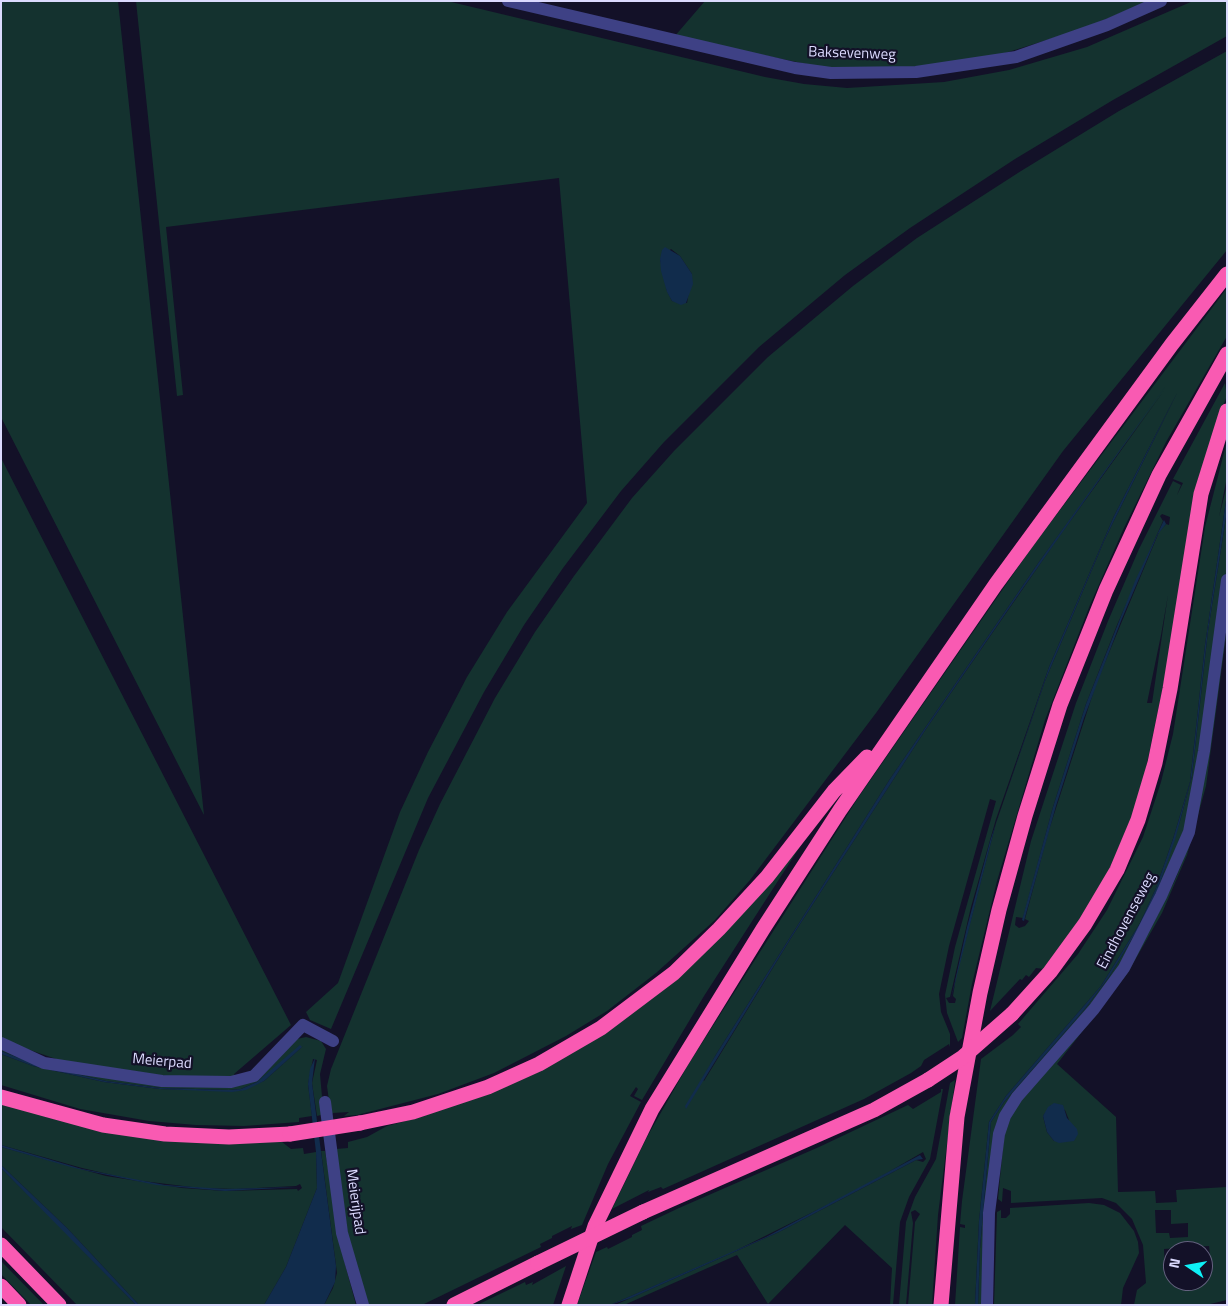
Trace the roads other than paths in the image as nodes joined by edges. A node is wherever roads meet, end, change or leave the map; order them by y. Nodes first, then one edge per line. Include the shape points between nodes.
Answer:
1 (508, 1) edge
2 (1161, 1) edge
3 (1227, 274) edge
4 (1227, 354) edge
5 (1227, 411) edge
6 (1227, 580) edge
7 (898, 726) junction
8 (333, 1041) dead end
9 (1, 1043) edge
10 (1, 1096) edge
11 (325, 1102) dead end
12 (1, 1245) edge
13 (1, 1286) edge
14 (19, 1305) edge
15 (58, 1305) edge
16 (363, 1305) edge
17 (454, 1305) edge
18 (568, 1305) edge
19 (941, 1305) edge
20 (988, 1305) edge

1 - 2 street, Baksevenweg via 795,68 831,73 916,72 1016,57 1107,25
3 - 7 highway via 1059,496
4 - 19 highway via 1160,476 1106,590 1060,705 1025,816 980,993 957,1117
5 - 17 highway, bridge via 1201,494 1170,689 1155,763 1138,820 1116,870 1085,924 1050,972 1012,1014 963,1057 928,1080 874,1110 644,1212
6 - 20 street, Eindhovenseweg via 1204,751 1188,832 1124,968 1094,1009 1017,1097 1005,1116 989,1213
7 - 10 highway, bridge via 834,791 767,877 674,973 601,1028 539,1064 488,1087 413,1112 360,1123 290,1134 229,1137 165,1134 103,1126
7 - 18 highway via 763,928 652,1109 596,1226
8 - 9 street, Meierpad via 303,1025 254,1076 231,1082 162,1081 44,1064
11 - 16 street, Meierijpad via 342,1233
12 - 15 highway
13 - 14 highway

